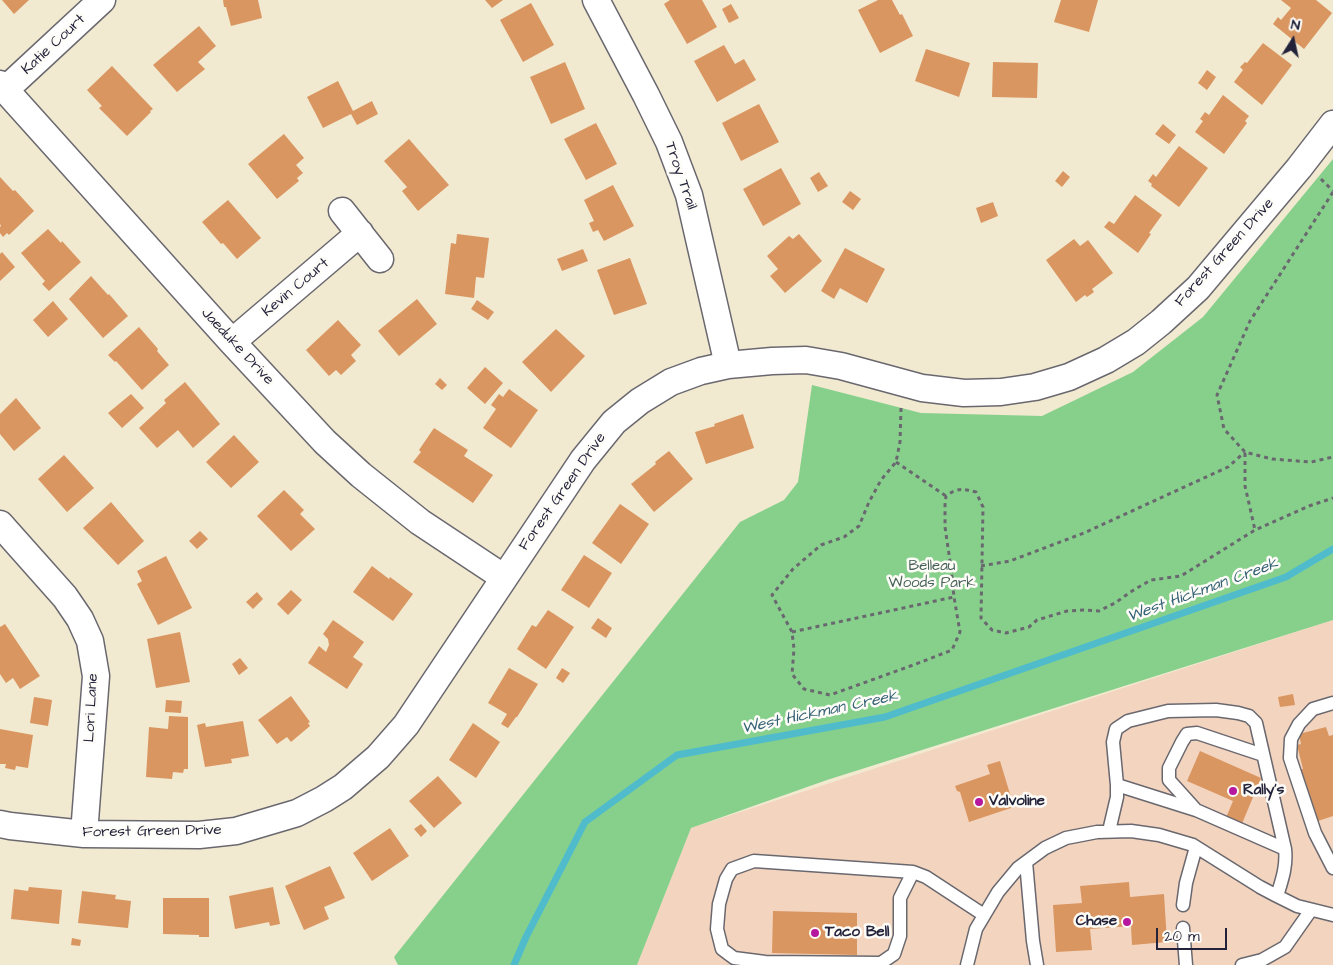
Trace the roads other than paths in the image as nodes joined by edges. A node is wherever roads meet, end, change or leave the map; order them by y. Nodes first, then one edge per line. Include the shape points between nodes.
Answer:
1 (102, 0) edge
2 (596, 0) edge
3 (3, 87) edge
4 (1333, 124) edge
5 (342, 211) dead end
6 (360, 233) junction
7 (380, 259) dead end
8 (232, 342) junction
9 (728, 366) junction
10 (0, 524) edge
11 (504, 577) junction
12 (1333, 703) edge
13 (1263, 755) junction
14 (1117, 785) junction
15 (1196, 810) junction
16 (0, 824) edge
17 (1109, 832) junction
18 (84, 834) junction
19 (1196, 847) junction
20 (1286, 849) junction
21 (1026, 862) junction
22 (1333, 868) edge
23 (914, 872) junction
24 (1277, 896) junction
25 (1183, 905) dead end
26 (1311, 910) junction
27 (984, 914) junction
28 (1333, 915) edge
29 (1183, 928) dead end
30 (967, 965) edge
31 (1037, 965) edge
32 (1186, 965) edge
33 (1242, 965) edge

1 - 3 street, Katie Court
2 - 9 street, Troy Trail via 665,134 689,195
3 - 8 street, Jaeduke Drive
4 - 9 street, Forest Green Drive via 1198,288 1136,342 1069,377 1035,387 964,393 922,388 806,360
5 - 6 street
6 - 7 street
6 - 8 street, Kevin Court
8 - 11 street, Jaeduke Drive via 325,442 361,475 420,522
9 - 11 street, Forest Green Drive via 671,382 614,422 583,460
10 - 18 street, Lori Lane via 65,597 90,640 96,676
11 - 18 street, Forest Green Drive via 406,725 378,758 324,799 298,814 236,831 200,835
12 - 22 lane via 1313,709 1299,724 1291,739 1290,758 1315,832
13 - 14 lane via 1256,723 1249,716 1216,710 1168,710 1128,721 1116,729 1113,742
13 - 15 lane via 1196,733 1187,734 1169,768 1169,780
13 - 20 lane
14 - 15 lane
14 - 17 lane
15 - 20 lane
16 - 18 street, Forest Green Drive
17 - 19 lane via 1131,830
17 - 21 lane via 1066,838
19 - 24 lane
19 - 25 lane
20 - 24 lane via 1284,873
21 - 27 lane via 998,892
21 - 31 lane
23 - 23 lane via 754,862 732,869 719,904 717,929 722,949 734,958 765,962 880,963 894,954 900,936 900,898
23 - 27 lane via 926,876
24 - 26 lane
26 - 28 lane
26 - 33 lane via 1285,947 1262,960
27 - 30 lane via 976,929
29 - 32 lane

